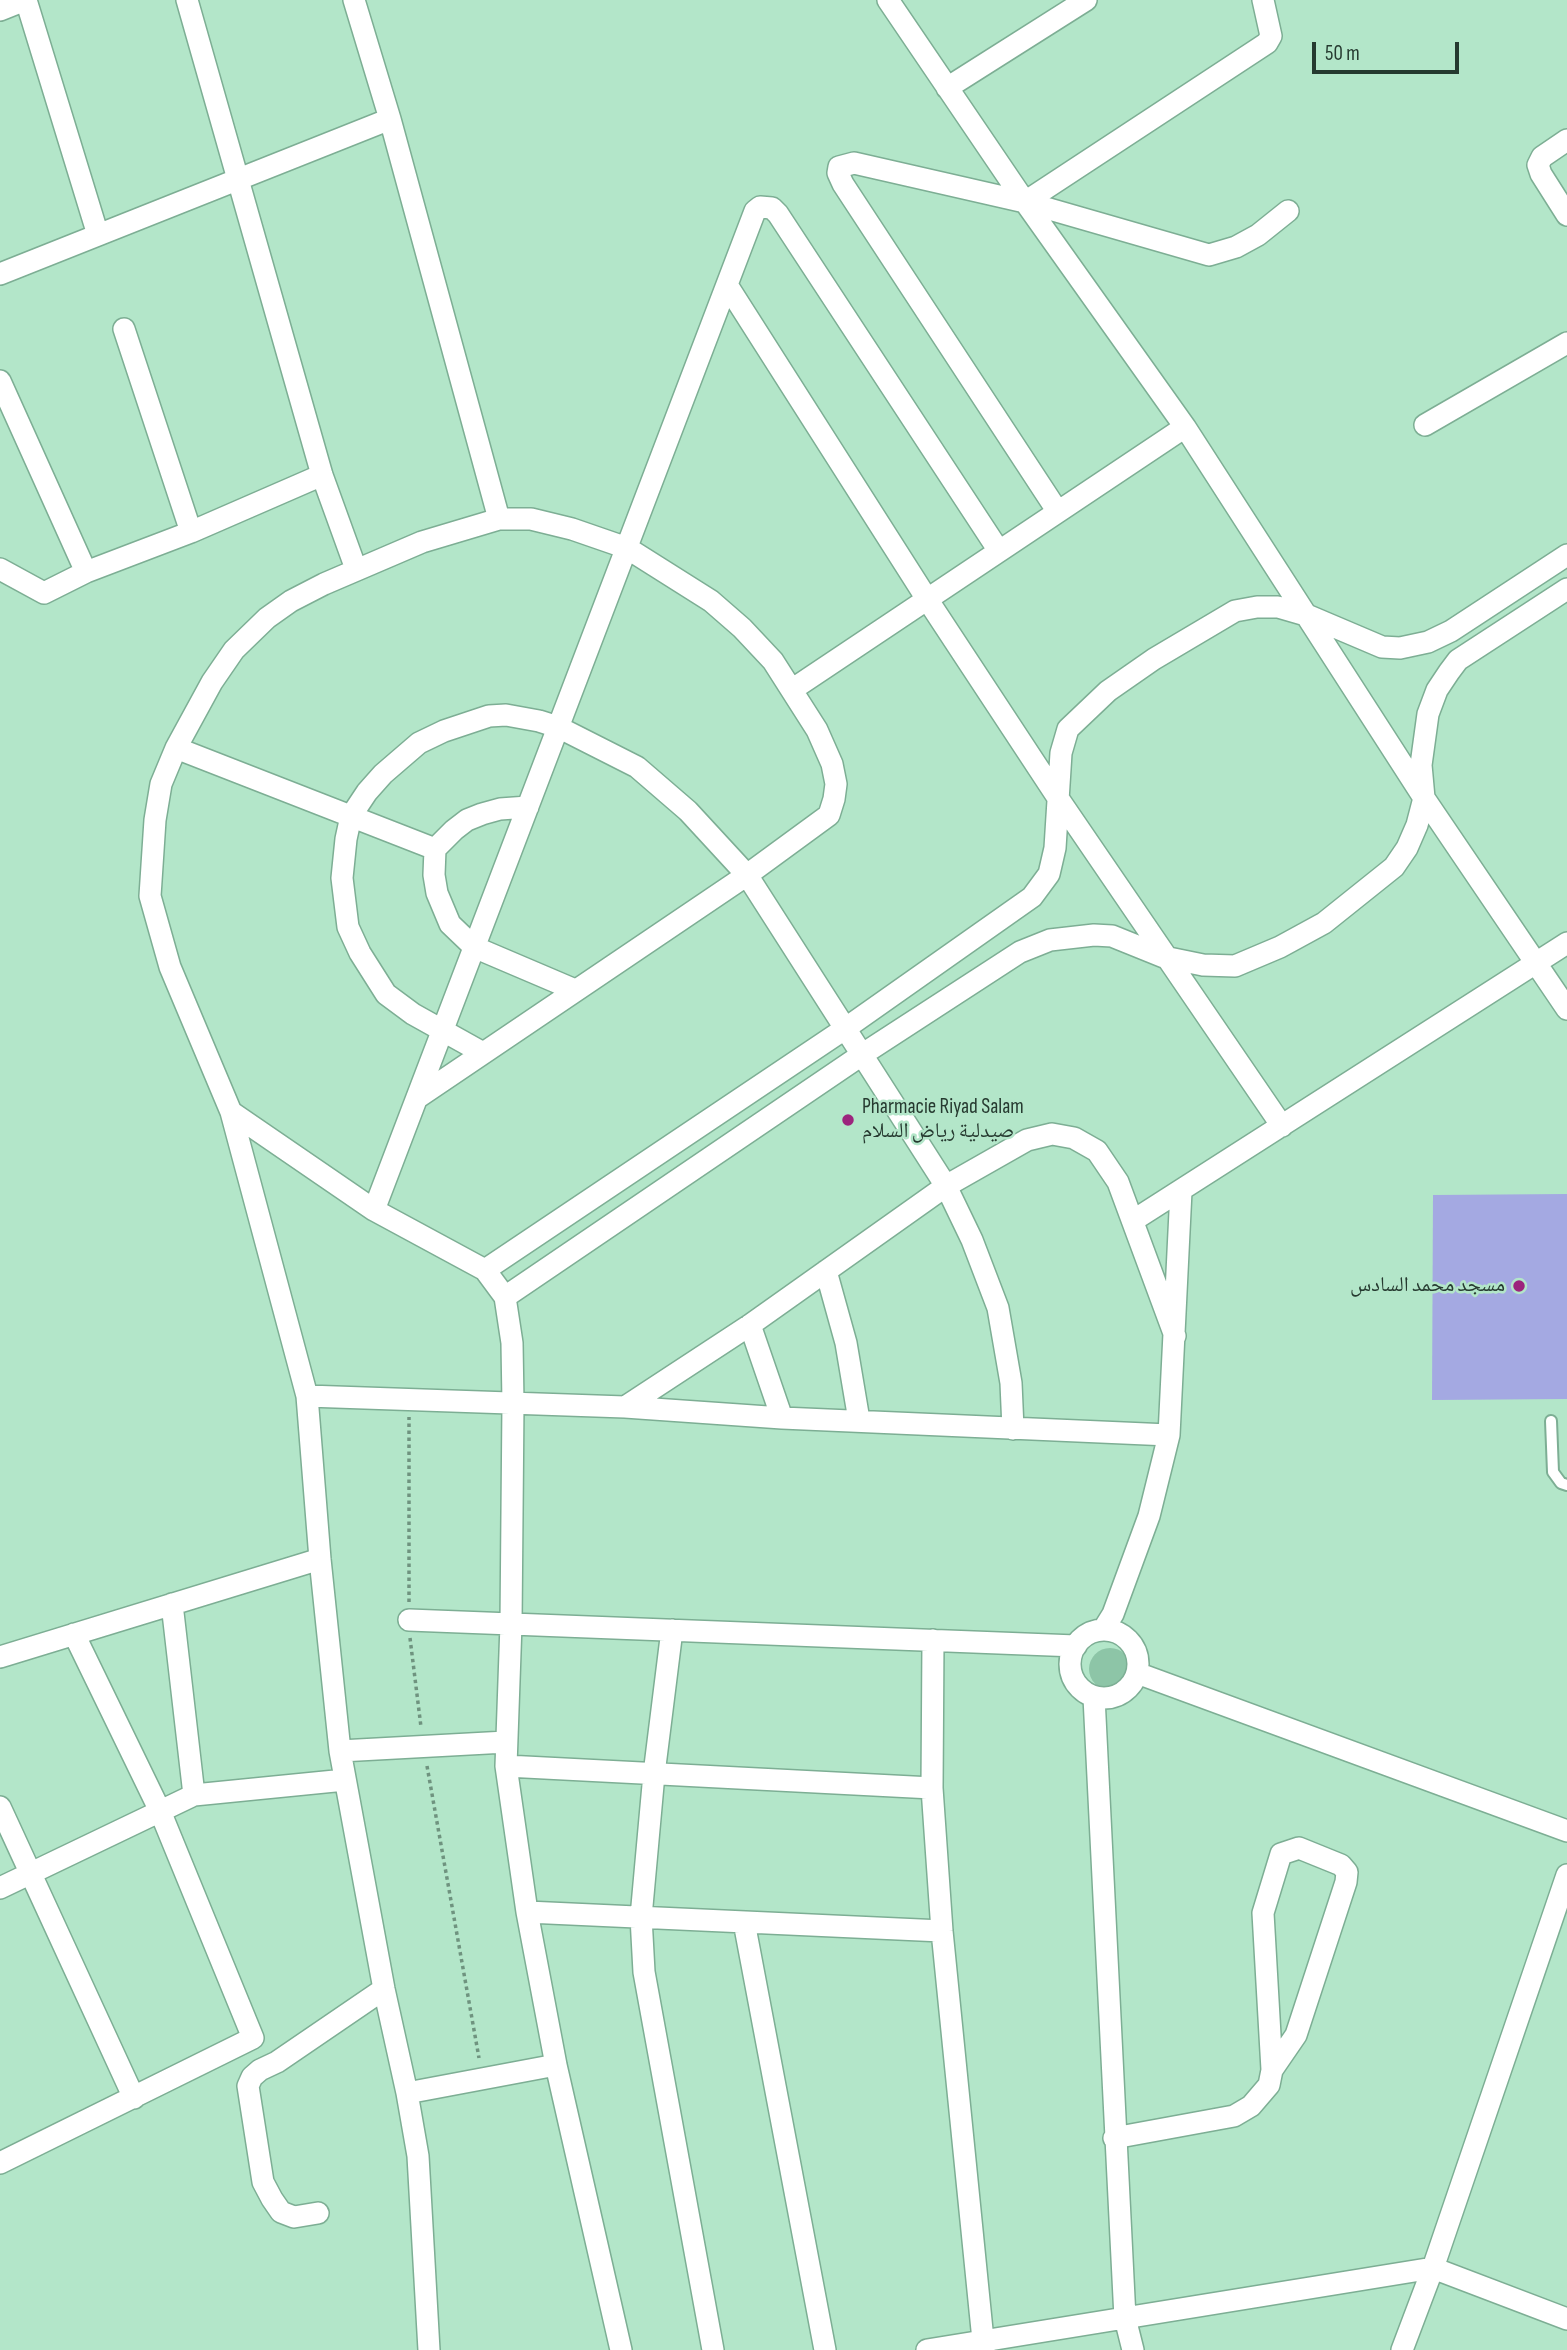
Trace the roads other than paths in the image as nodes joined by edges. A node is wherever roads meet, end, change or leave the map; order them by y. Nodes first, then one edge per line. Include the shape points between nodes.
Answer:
1 (26, 0) edge
2 (187, 0) edge
3 (354, 0) edge
4 (888, 0) edge
5 (1086, 0) edge
6 (1263, 0) edge
7 (0, 10) edge
8 (947, 88) junction
9 (390, 119) junction
10 (1567, 140) edge
11 (239, 179) junction
12 (1025, 202) junction
13 (1288, 211) dead end
14 (1567, 215) edge
15 (98, 235) junction
16 (0, 274) edge
17 (727, 285) junction
18 (124, 329) dead end
19 (1567, 343) edge
20 (0, 381) edge
21 (1425, 425) dead end
22 (1185, 427) junction
23 (322, 475) junction
24 (1058, 512) junction
25 (499, 519) junction
26 (191, 532) junction
27 (627, 548) junction
28 (999, 551) junction
29 (1567, 555) edge
30 (0, 569) edge
31 (356, 569) junction
32 (86, 572) junction
33 (1567, 589) edge
34 (927, 599) junction
35 (1309, 616) junction
36 (793, 689) junction
37 (558, 727) junction
38 (176, 748) junction
39 (1058, 798) junction
40 (1424, 798) junction
41 (528, 807) junction
42 (351, 816) junction
43 (435, 849) junction
44 (747, 875) junction
45 (1567, 943) edge
46 (474, 947) junction
47 (1164, 957) junction
48 (1537, 962) junction
49 (575, 990) junction
50 (1567, 1009) edge
51 (846, 1028) junction
52 (442, 1030) junction
53 (483, 1053) junction
54 (863, 1054) junction
55 (417, 1098) junction
56 (231, 1112) junction
57 (1282, 1126) junction
58 (946, 1186) junction
59 (1181, 1191) junction
60 (374, 1210) junction
61 (1135, 1220) junction
62 (485, 1270) junction
63 (826, 1270) junction
64 (505, 1297) junction
65 (750, 1325) junction
66 (1175, 1336) junction
67 (307, 1396) junction
68 (513, 1403) junction
69 (625, 1407) junction
70 (782, 1419) junction
71 (859, 1420) junction
72 (1551, 1421) dead end
73 (1013, 1429) junction
74 (1169, 1435) junction
75 (1567, 1485) edge
76 (320, 1559) junction
77 (172, 1604) junction
78 (409, 1620) dead end
79 (511, 1624) junction
80 (672, 1630) junction
81 (1103, 1630) junction
82 (74, 1634) junction
83 (933, 1640) junction
84 (1076, 1646) junction
85 (0, 1657) edge
86 (1137, 1673) junction
87 (1094, 1697) junction
88 (506, 1742) junction
89 (340, 1751) junction
90 (506, 1766) junction
91 (654, 1774) junction
92 (345, 1780) junction
93 (932, 1788) junction
94 (194, 1795) junction
95 (0, 1807) edge
96 (160, 1811) junction
97 (1567, 1831) edge
98 (30, 1873) junction
99 (1567, 1875) edge
100 (0, 1888) edge
101 (527, 1912) junction
102 (641, 1917) junction
103 (744, 1922) junction
104 (942, 1931) junction
105 (384, 1989) junction
106 (556, 2065) junction
107 (1272, 2070) junction
108 (407, 2093) junction
109 (134, 2098) junction
110 (1115, 2138) junction
111 (3, 2154) edge
112 (318, 2213) dead end
113 (1433, 2268) junction
114 (1125, 2318) junction
115 (1567, 2319) edge
116 (983, 2345) edge
117 (824, 2349) edge
118 (429, 2350) edge
119 (621, 2350) edge
120 (713, 2350) edge
121 (928, 2350) edge
122 (1133, 2350) edge
123 (1402, 2350) edge

1 - 7 street
1 - 15 street
2 - 11 street
3 - 9 street
4 - 8 street
5 - 8 street
6 - 12 street via 1268,43
8 - 12 street
9 - 11 street
9 - 25 street
10 - 14 street via 1538,165
11 - 15 street
11 - 23 street
12 - 13 street via 1209,255 1236,247
12 - 22 street
12 - 24 street via 854,163 838,170
15 - 16 street
17 - 27 street
17 - 28 street via 755,211 763,206 772,208
17 - 34 street
18 - 26 street
19 - 21 street
20 - 32 street
22 - 24 street
22 - 35 street
23 - 26 street
23 - 31 street
24 - 28 street
25 - 27 street via 531,519
25 - 31 street via 422,542
26 - 32 street
27 - 36 street via 711,601 773,661
27 - 37 street
28 - 34 street
29 - 35 street via 1428,642 1382,647
30 - 32 street via 44,593
31 - 38 street via 291,601 234,650
33 - 40 street via 1458,660 1443,681 1424,733
34 - 36 street
34 - 39 street
35 - 39 street via 1278,607 1235,611 1108,691 1068,729 1060,752
35 - 40 street
36 - 44 street via 832,764 835,799 829,814
37 - 41 street
37 - 42 street via 506,715 444,731 399,758
37 - 44 street via 655,780
38 - 42 street
38 - 56 street via 161,784 150,896 170,967
39 - 47 street
39 - 51 street via 1049,874 1032,897
40 - 47 street via 1412,836 1394,867 1324,923 1236,965 1203,965
40 - 48 street
41 - 43 street via 500,809 467,820
41 - 46 street
42 - 43 street
42 - 52 street via 342,878 348,927 359,953 386,994
43 - 46 street via 434,875 442,910
44 - 49 street
44 - 51 street
45 - 48 street
46 - 49 street
46 - 52 street
47 - 54 street via 1112,936 1050,940 1020,952
47 - 57 street
48 - 50 street
48 - 57 street
49 - 53 street
51 - 54 street
51 - 62 street
52 - 53 street
52 - 55 street
53 - 55 street
54 - 58 street
54 - 64 street
55 - 60 street
56 - 60 street
56 - 67 street
57 - 59 street
58 - 61 street via 1027,1140 1052,1134 1074,1138 1097,1151
58 - 63 street
58 - 73 street via 998,1308 1011,1383
59 - 61 street
59 - 66 street
60 - 62 street
61 - 66 street
62 - 64 street
63 - 65 street
63 - 71 street via 846,1343
64 - 68 street via 512,1343
65 - 69 street
65 - 70 street
66 - 74 street
67 - 68 street
67 - 76 street
68 - 69 street
68 - 79 street
69 - 70 street
70 - 71 street
71 - 73 street
72 - 75 lane via 1553,1472
73 - 74 street
74 - 81 street via 1149,1516 1114,1614
76 - 77 street
76 - 89 street
77 - 82 street
77 - 94 street
78 - 79 street
79 - 80 street
79 - 88 street
80 - 83 street
80 - 91 street
81 - 84 street
81 - 86 street via 1127,1638 1135,1648
82 - 85 street
82 - 96 street
83 - 84 street
83 - 93 street
84 - 87 street via 1072,1676
86 - 87 street via 1115,1697
86 - 97 street
87 - 110 street
88 - 89 street
88 - 90 street
89 - 92 street
90 - 91 street
90 - 101 street
91 - 93 street
91 - 102 street
92 - 94 street
92 - 105 street
93 - 104 street
94 - 96 street
95 - 98 street
96 - 98 street
96 - 109 street via 253,2038
98 - 100 street
98 - 109 street
99 - 113 street
101 - 102 street
101 - 106 street
102 - 103 street
102 - 120 street via 644,1972
103 - 104 street
103 - 117 street
104 - 116 street
105 - 108 street
105 - 112 street via 260,2070 248,2086 263,2182 272,2199 281,2211 294,2217
106 - 108 street
106 - 119 street
107 - 107 street via 1296,2035 1346,1882 1341,1865 1299,1848 1281,1854 1263,1913
107 - 110 street via 1261,2096 1234,2116
108 - 118 street via 418,2156
109 - 111 street
110 - 114 street
113 - 114 street
113 - 115 street
113 - 123 street
114 - 116 street
114 - 122 street
116 - 121 street

